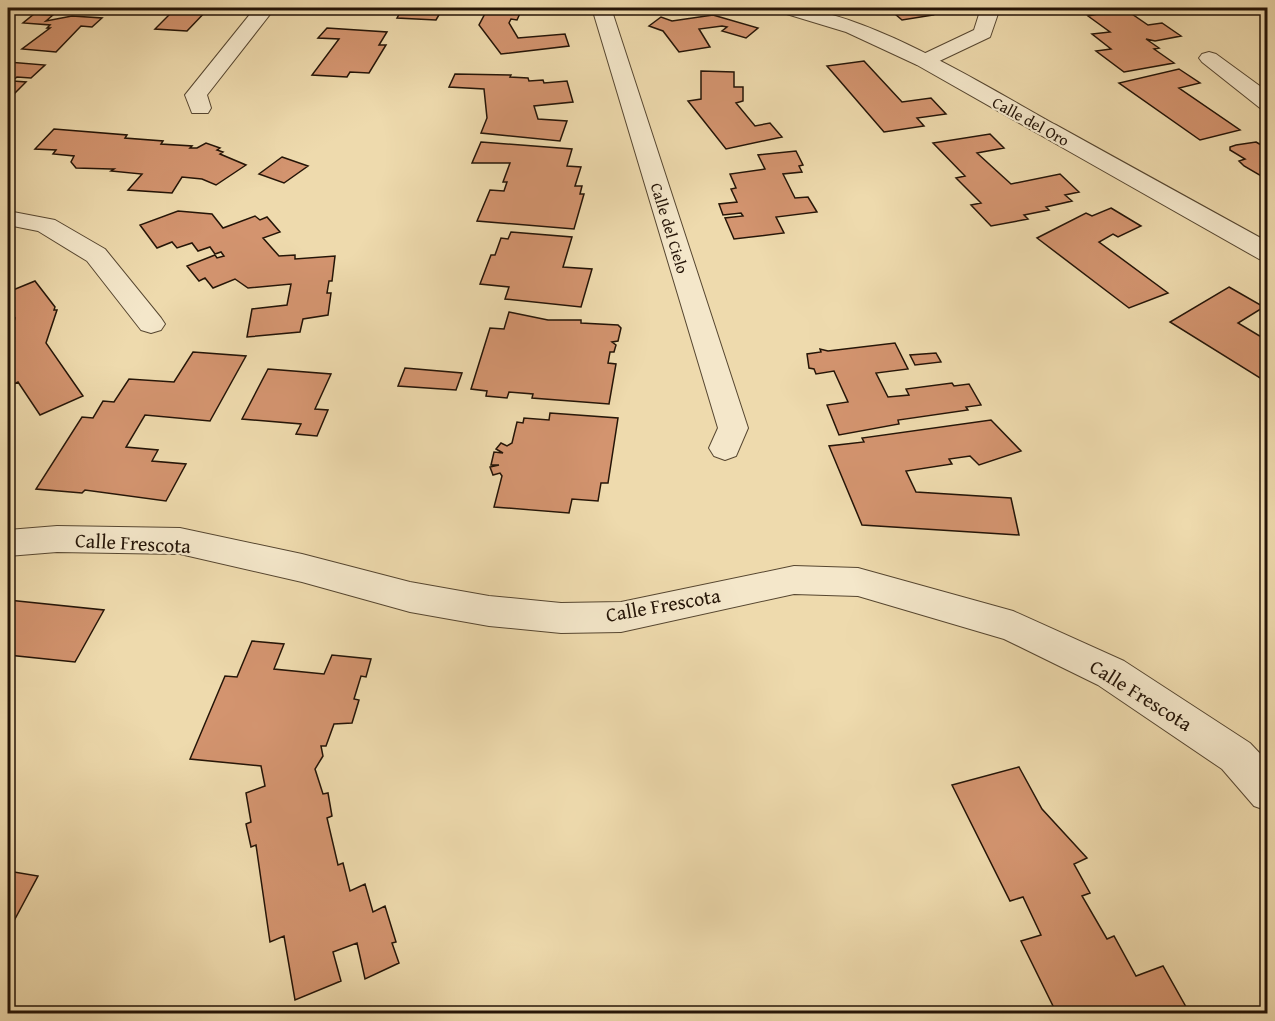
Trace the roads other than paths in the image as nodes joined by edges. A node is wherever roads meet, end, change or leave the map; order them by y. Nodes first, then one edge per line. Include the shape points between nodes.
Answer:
1 (265, 8) edge
2 (601, 8) edge
3 (787, 8) edge
4 (990, 8) edge
5 (1209, 58) dead end
6 (924, 61) junction
7 (1268, 103) edge
8 (200, 108) dead end
9 (8, 218) edge
10 (1268, 254) edge
11 (151, 324) dead end
12 (725, 448) dead end
13 (8, 543) edge
14 (1268, 792) edge

1 - 8 street via 196,95
2 - 12 street, Calle del Cielo via 733,428
3 - 6 street, Calle del Oro via 853,28
4 - 6 street via 983,33
5 - 7 street
6 - 10 street, Calle del Oro
9 - 11 street via 46,225 96,255
13 - 14 street, Calle Frescota via 57,539 180,542 302,568 410,597 561,618 621,617 794,580 858,582 1013,626 1111,673 1236,756

